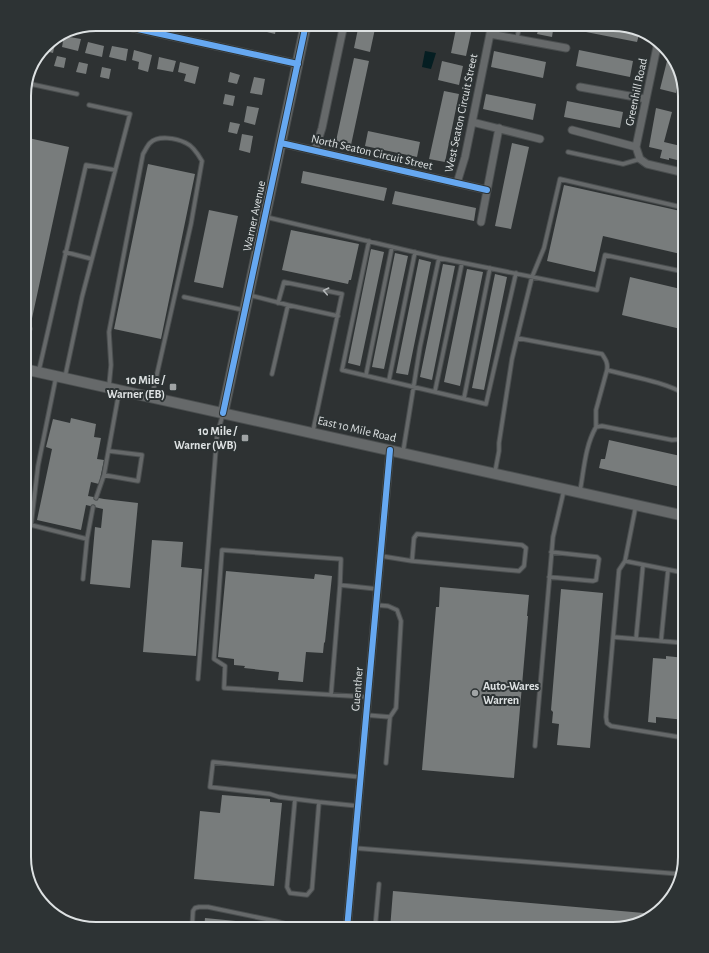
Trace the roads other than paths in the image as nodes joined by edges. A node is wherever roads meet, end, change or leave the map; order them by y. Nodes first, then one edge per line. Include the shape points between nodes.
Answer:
1 (147, 31) edge
2 (305, 31) edge
3 (343, 31) edge
4 (491, 31) edge
5 (518, 31) edge
6 (490, 34) junction
7 (517, 38) junction
8 (566, 48) dead end
9 (657, 48) edge
10 (298, 64) junction
11 (32, 84) edge
12 (580, 87) dead end
13 (77, 94) dead end
14 (646, 99) junction
15 (89, 105) dead end
16 (472, 122) junction
17 (499, 128) junction
18 (572, 130) dead end
19 (540, 139) dead end
20 (281, 143) junction
21 (636, 147) junction
22 (315, 150) junction
23 (568, 152) dead end
24 (640, 159) junction
25 (115, 170) junction
26 (678, 172) edge
27 (457, 183) junction
28 (487, 190) junction
29 (678, 206) edge
30 (266, 217) junction
31 (481, 222) dead end
32 (369, 241) junction
33 (392, 247) junction
34 (65, 252) junction
35 (415, 252) junction
36 (439, 258) junction
37 (92, 259) junction
38 (462, 263) junction
39 (490, 268) junction
40 (678, 271) edge
41 (516, 273) junction
42 (532, 276) junction
43 (249, 295) junction
44 (184, 297) dead end
45 (278, 303) junction
46 (288, 305) junction
47 (246, 311) junction
48 (338, 316) junction
49 (517, 338) junction
50 (31, 370) edge
51 (606, 370) junction
52 (38, 372) junction
53 (272, 374) dead end
54 (366, 376) junction
55 (61, 377) junction
56 (389, 380) junction
57 (414, 386) junction
58 (114, 388) junction
59 (435, 391) junction
60 (678, 391) edge
61 (152, 397) junction
62 (464, 398) junction
63 (223, 413) junction
64 (596, 427) junction
65 (313, 432) junction
66 (678, 439) edge
67 (390, 450) junction
68 (109, 451) junction
69 (403, 453) junction
70 (495, 473) junction
71 (104, 475) junction
72 (565, 489) junction
73 (580, 492) junction
74 (96, 498) dead end
75 (636, 505) junction
76 (93, 507) dead end
77 (678, 514) edge
78 (87, 539) junction
79 (551, 552) junction
80 (380, 556) junction
81 (412, 561) junction
82 (625, 561) junction
83 (643, 565) junction
84 (668, 570) junction
85 (678, 572) edge
86 (549, 577) junction
87 (83, 579) dead end
88 (340, 585) junction
89 (377, 589) junction
90 (376, 605) junction
91 (613, 637) junction
92 (636, 639) junction
93 (661, 641) junction
94 (678, 642) edge
95 (198, 679) dead end
96 (331, 695) junction
97 (368, 697) junction
98 (366, 715) junction
99 (390, 717) junction
100 (678, 737) edge
101 (535, 746) dead end
102 (386, 763) dead end
103 (360, 776) junction
104 (295, 799) junction
105 (319, 802) junction
106 (358, 806) junction
107 (354, 848) junction
108 (676, 874) edge
109 (379, 884) dead end
110 (192, 922) edge
111 (279, 922) edge
112 (347, 922) edge
113 (376, 922) edge

1 - 10 street
2 - 10 main road, Warner Avenue
3 - 22 street
4 - 6 street, West Seaton Circuit Street
5 - 7 lane
6 - 7 street
6 - 16 street, West Seaton Circuit Street
7 - 8 street
9 - 14 street, Greenhill Road
10 - 20 main road, Warner Avenue
11 - 13 lane
12 - 14 street
14 - 21 street, Greenhill Road
15 - 25 lane via 130,114
16 - 17 street
16 - 27 street, West Seaton Circuit Street
17 - 19 street
17 - 28 street
18 - 21 street
20 - 22 street, North Seaton Circuit Street
20 - 30 main road, Warner Avenue
21 - 24 street
22 - 27 street, North Seaton Circuit Street
23 - 24 lane via 623,164
24 - 26 street via 647,164
25 - 34 lane via 86,164
25 - 37 lane
27 - 28 street, North Seaton Circuit Street
28 - 31 street
29 - 42 lane via 560,179 544,248
30 - 32 lane
30 - 43 main road, Warner Avenue
32 - 33 lane
32 - 54 lane via 342,370
33 - 35 lane
33 - 54 lane
34 - 37 lane
34 - 52 lane
35 - 36 lane
35 - 56 lane
36 - 38 lane
36 - 57 lane
37 - 55 lane
38 - 39 lane
38 - 59 lane
39 - 41 lane
39 - 62 lane
40 - 42 lane via 605,255 597,290
41 - 42 lane
41 - 62 lane via 486,404
42 - 49 lane
43 - 45 lane
43 - 47 main road, Warner Avenue
44 - 47 lane
45 - 46 lane
48 -> 45 lane via 342,294 284,282
46 - 48 lane
46 - 53 lane
47 - 63 main road, Warner Avenue
48 - 65 lane
49 - 51 lane via 602,354 606,359
49 - 70 lane
50 - 52 main road, East 10 Mile Road
51 - 60 lane
51 - 64 lane via 596,410
52 - 55 main road, East 10 Mile Road
54 - 56 lane
55 - 58 main road, East 10 Mile Road
55 - 78 lane via 38,466 31,525
56 - 57 lane
57 - 59 lane
57 - 69 lane
58 - 61 main road, East 10 Mile Road
58 - 61 lane via 109,332 143,154 150,143 158,138 170,138 186,143 197,152 202,161 191,224
58 - 68 lane
59 - 62 lane
61 - 63 main road, East 10 Mile Road
63 - 65 main road, East 10 Mile Road
63 - 95 lane via 217,435
64 - 66 lane
64 - 73 lane via 588,449
65 - 67 main road, East 10 Mile Road
67 - 69 main road, East 10 Mile Road
67 - 80 street, Guenther
68 - 71 lane
68 - 71 lane via 142,455 138,481
69 - 70 main road, East 10 Mile Road
70 - 72 main road, East 10 Mile Road
71 - 74 lane
72 - 73 main road, East 10 Mile Road
72 - 79 lane
73 - 75 main road, East 10 Mile Road
75 - 77 main road, East 10 Mile Road
75 - 82 lane
76 - 78 lane
78 - 87 lane
79 - 86 lane
79 - 86 lane via 597,557 598,574 593,581
80 - 81 lane
80 - 89 street, Guenther
81 - 81 lane via 519,571 524,566 526,548 522,544 417,534 414,538
82 - 83 lane
82 - 91 lane via 619,570
83 - 84 lane
83 - 92 lane
84 - 85 lane
84 - 93 lane
86 - 101 lane
88 - 89 lane
88 - 96 lane
88 - 96 lane via 341,559 222,550 214,660 225,666 224,688
89 - 90 street, Guenther
90 - 97 street, Guenther
90 - 99 lane via 397,610 401,621 396,708
91 - 92 lane
91 - 100 lane via 607,723 611,726
92 - 93 lane
93 - 94 lane
96 - 97 lane
97 - 98 street, Guenther
98 - 99 lane
98 - 103 street, Guenther
99 - 102 lane
103 - 104 lane via 213,762 210,787
103 - 106 street, Guenther
104 - 105 lane
104 - 105 lane via 287,887 290,893 307,895 312,889
105 - 106 lane
106 - 107 street, Guenther
107 - 108 lane
107 - 112 street, Guenther
109 - 113 lane
110 - 111 lane via 193,911 199,907

